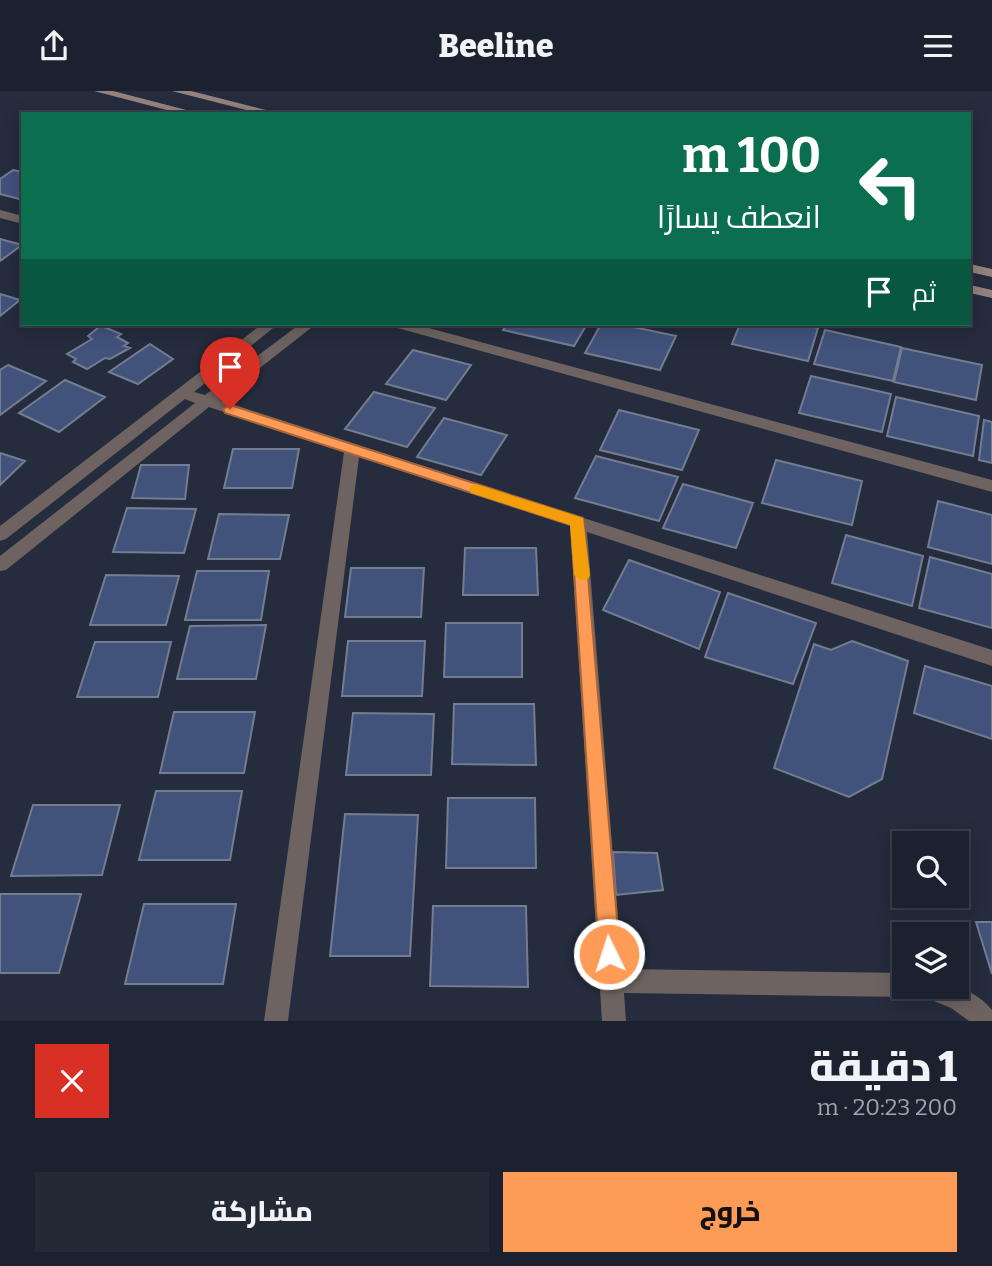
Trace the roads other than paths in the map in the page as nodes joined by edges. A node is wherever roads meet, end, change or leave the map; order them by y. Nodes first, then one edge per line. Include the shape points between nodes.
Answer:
1 (99, 91) edge
2 (177, 91) edge
3 (188, 112) edge
4 (267, 112) edge
5 (0, 214) edge
6 (21, 219) edge
7 (971, 268) edge
8 (992, 273) edge
9 (971, 289) edge
10 (992, 294) edge
11 (268, 326) edge
12 (306, 326) edge
13 (406, 326) edge
14 (182, 393) junction
15 (206, 402) junction
16 (352, 449) junction
17 (992, 486) edge
18 (578, 522) junction
19 (0, 535) edge
20 (0, 565) edge
21 (992, 658) edge
22 (611, 981) junction
23 (892, 985) edge
24 (959, 999) edge
25 (276, 1021) edge
26 (614, 1021) edge
27 (985, 1021) edge

1 - 3 street
2 - 4 street
5 - 6 street
7 - 8 street
9 - 10 street
11 - 14 street
12 - 15 street
13 - 17 street
14 - 15 street
14 - 19 street
15 - 16 street
15 - 20 street
16 - 18 street
16 - 25 street
18 - 21 street
18 - 22 street
22 - 23 street
22 - 26 street
24 - 27 street

